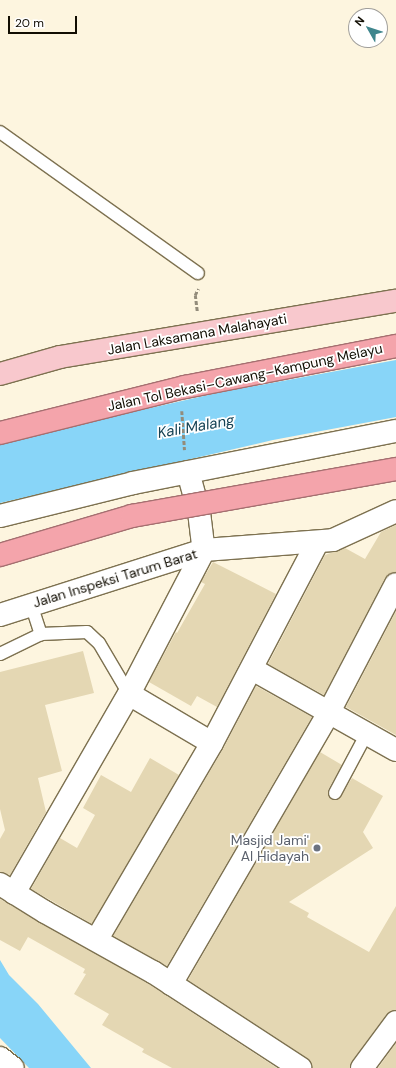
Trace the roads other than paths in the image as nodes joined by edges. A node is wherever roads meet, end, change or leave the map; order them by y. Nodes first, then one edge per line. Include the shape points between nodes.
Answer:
1 (0, 132) edge
2 (198, 273) road end
3 (396, 301) edge
4 (396, 346) edge
5 (0, 374) edge
6 (396, 431) edge
7 (0, 433) edge
8 (187, 462) junction
9 (396, 469) edge
10 (396, 511) edge
11 (0, 516) edge
12 (317, 543) junction
13 (204, 550) junction
14 (0, 555) edge
15 (396, 584) edge
16 (31, 604) junction
17 (0, 616) edge
18 (41, 634) junction
19 (0, 654) edge
20 (252, 669) junction
21 (129, 694) junction
22 (329, 712) junction
23 (367, 734) junction
24 (212, 743) junction
25 (396, 750) edge
26 (335, 793) dead end
27 (7, 888) edge
28 (97, 939) junction
29 (171, 984) junction
30 (396, 1022) edge
31 (0, 1058) edge
32 (13, 1068) edge
33 (300, 1068) edge
34 (362, 1068) edge

1 - 2 lane
3 - 5 main road, Jalan Laksamana Malahayati via 200,332 60,358
4 - 7 highway, Jalan Tol Bekasi–Cawang–Kampung Melayu, bridge via 185,387
6 - 8 street
8 - 11 street
8 - 13 street, Jalan Inspeksi Tarum Barat via 199,512
9 - 14 highway, bridge via 132,516
10 - 12 street via 333,540
12 - 13 street
12 - 20 street
13 - 16 street, Jalan Inspeksi Tarum Barat
13 - 21 street
15 - 22 street
16 - 17 street, Jalan Inspeksi Tarum Barat
16 - 18 lane
18 - 19 lane
18 - 21 lane via 87,632 99,643
20 - 22 street
20 - 24 street
21 - 24 street
21 - 27 street
22 - 23 street
22 - 29 street
23 - 25 street
23 - 26 lane
24 - 28 street
27 - 28 street
28 - 29 street
29 - 33 street
30 - 34 street
31 - 32 street

